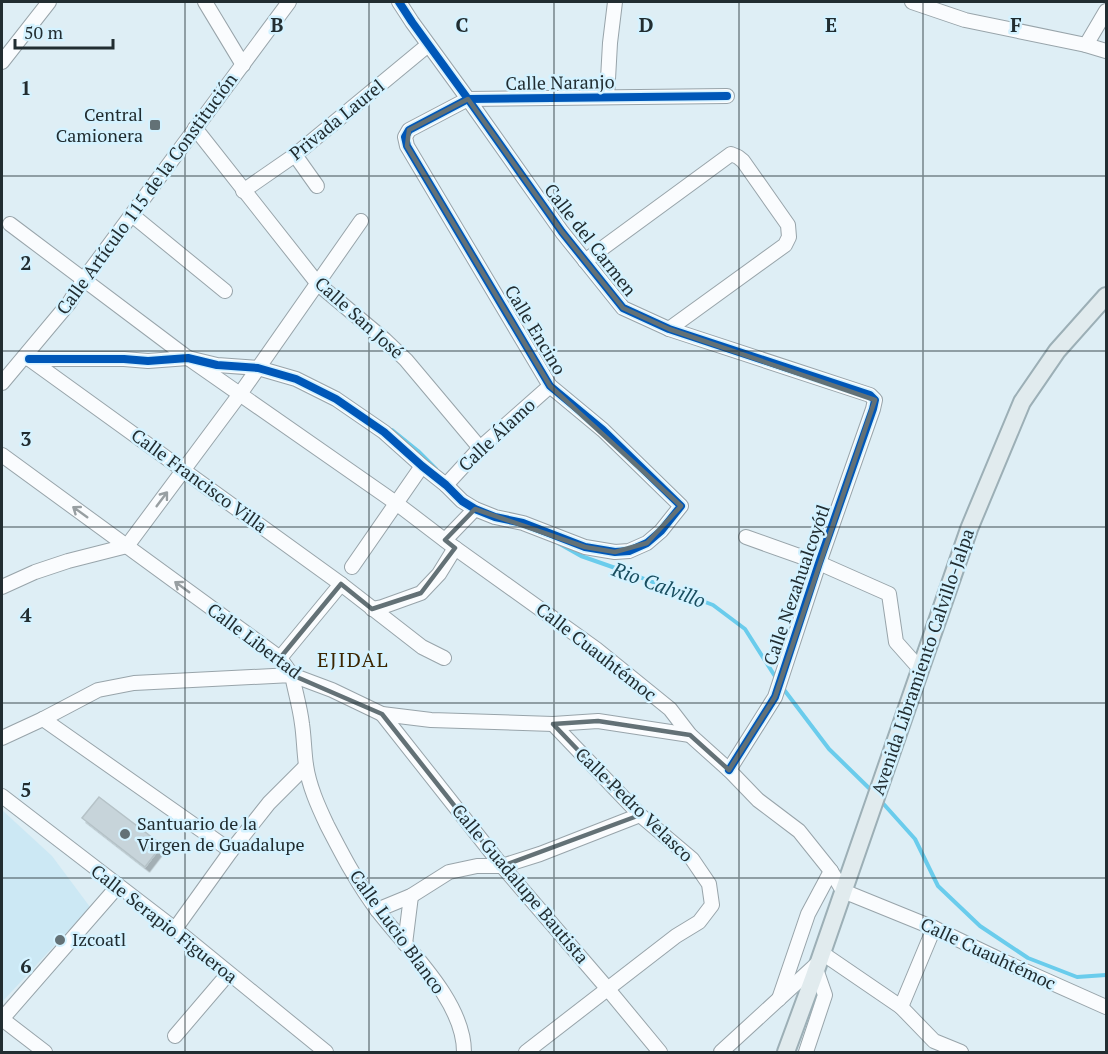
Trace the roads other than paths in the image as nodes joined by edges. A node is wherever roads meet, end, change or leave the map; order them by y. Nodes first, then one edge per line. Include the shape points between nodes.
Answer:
1 (49, 2) edge
2 (206, 2) edge
3 (289, 2) edge
4 (399, 2) edge
5 (615, 2) edge
6 (912, 2) edge
7 (1107, 10) edge
8 (428, 45) junction
9 (1086, 45) junction
10 (1107, 51) edge
11 (2, 62) edge
12 (243, 65) junction
13 (727, 96) dead end
14 (607, 97) junction
15 (468, 99) junction
16 (195, 129) junction
17 (405, 137) joint
18 (295, 155) junction
19 (317, 186) dead end
20 (243, 191) junction
21 (132, 215) junction
22 (361, 221) dead end
23 (10, 224) dead end
24 (585, 261) junction
25 (84, 279) junction
26 (318, 284) junction
27 (225, 291) dead end
28 (1107, 296) edge
29 (669, 329) junction
30 (28, 353) junction
31 (188, 358) junction
32 (258, 368) junction
33 (2, 383) edge
34 (550, 386) junction
35 (240, 394) junction
36 (875, 400) joint
37 (480, 448) junction
38 (2, 455) edge
39 (422, 466) junction
40 (183, 470) junction
41 (446, 485) junction
42 (396, 503) junction
43 (475, 509) junction
44 (746, 537) dead end
45 (450, 544) junction
46 (127, 546) junction
47 (819, 563) junction
48 (352, 567) dead end
49 (341, 584) junction
50 (2, 587) edge
51 (372, 609) junction
52 (280, 658) junction
53 (444, 658) dead end
54 (921, 669) junction
55 (292, 675) junction
56 (382, 714) junction
57 (43, 719) junction
58 (553, 724) junction
59 (690, 735) junction
60 (2, 738) edge
61 (306, 765) junction
62 (729, 770) junction
63 (2, 796) edge
64 (640, 815) junction
65 (231, 851) junction
66 (502, 866) junction
67 (831, 871) junction
68 (118, 886) junction
69 (843, 891) junction
70 (411, 896) junction
71 (377, 910) junction
72 (934, 928) junction
73 (175, 929) junction
74 (405, 944) junction
75 (818, 962) junction
76 (228, 974) junction
77 (608, 988) junction
78 (779, 999) junction
79 (901, 1007) junction
80 (1107, 1007) edge
81 (2, 1019) edge
82 (175, 1036) dead end
83 (45, 1053) edge
84 (326, 1053) edge
85 (464, 1053) edge
86 (525, 1053) edge
87 (660, 1053) edge
88 (721, 1053) edge
89 (786, 1053) edge
90 (806, 1053) edge
91 (961, 1053) edge

1 - 11 street
2 - 12 street
3 - 12 street, Calle Artículo 115 de la Constitución
4 - 8 street, Calle del Carmen
5 - 14 street
6 - 9 street via 965,20
7 - 9 street
8 - 15 street, Calle del Carmen
8 - 18 street, Privada Laurel
9 - 10 street
12 - 16 street, Calle Artículo 115 de la Constitución
13 - 14 street, Calle Naranjo
14 - 15 street, Calle Naranjo
15 - 17 street, Calle Naranjo via 409,130
15 - 24 street, Calle del Carmen
16 - 20 street, Calle San José
16 - 21 street, Calle Artículo 115 de la Constitución
17 - 34 street, Calle Encino
18 - 19 street
18 - 20 street, Privada Laurel
20 - 26 street, Calle San José
21 - 25 street, Calle Artículo 115 de la Constitución
21 - 27 street
22 - 26 street
23 - 25 street, Calle Cuauhtémoc
24 - 29 street, Calle del Carmen via 623,308
24 - 29 street via 731,154 743,161 788,225 789,237 785,245
25 - 30 street, Calle Artículo 115 de la Constitución
25 - 31 street, Calle Cuauhtémoc
26 - 32 street
26 - 37 street, Calle San José via 399,353
28 - 54 main road, Avenida Libramiento Calvillo-Jalpa via 1057,351 1022,402 969,528
29 - 36 street, Calle del Carmen via 870,395
30 - 31 street via 148,361
30 - 33 street, Calle Artículo 115 de la Constitución
30 - 40 street, Calle Francisco Villa
31 - 32 street
31 - 35 street, Calle Cuauhtémoc
32 - 35 street
32 - 39 street via 296,379 336,399 384,432
34 - 37 street, Calle Álamo
34 - 43 street, Calle Encino via 603,430 681,506 647,543 615,552 585,547
35 - 40 street
35 - 42 street, Calle Cuauhtémoc
36 - 47 street, Calle Nezahualcoyótl
37 - 41 street, Calle Álamo
46 -> 38 street, Calle Libertad
39 - 41 street
39 - 42 street
46 -> 40 street
40 - 49 street, Calle Francisco Villa
41 - 43 street
42 - 45 street, Calle Cuauhtémoc
42 - 48 street
43 - 45 street
44 - 47 street
45 - 51 street via 439,574 421,593
45 - 59 street, Calle Cuauhtémoc via 596,649 670,709
46 - 50 street via 68,561
52 -> 46 street, Calle Libertad
47 - 54 street via 889,594 896,642
47 - 62 street, Calle Nezahualcoyótl via 775,697
49 - 51 street, Calle Francisco Villa
49 - 52 street
51 - 53 street, Calle Francisco Villa
52 - 55 street, Calle Libertad
54 - 69 main road, Avenida Libramiento Calvillo-Jalpa
55 - 56 street, Calle Libertad
55 - 57 street via 134,683 98,690
55 - 61 street, Calle Lucio Blanco
56 - 58 street, Calle Libertad via 431,720
56 - 66 street, Calle Guadalupe Bautista
57 - 60 street
57 - 65 street
58 - 59 street, Calle Libertad via 598,721
58 - 64 street, Calle Pedro Velasco
59 - 62 street, Calle Cuauhtémoc
61 - 65 street
61 - 71 street, Calle Lucio Blanco via 326,823
62 - 67 street, Calle Cuauhtémoc via 758,800 799,831
63 - 68 street, Calle Serapio Figueroa
64 - 66 street
64 - 77 street, Calle Pedro Velasco via 692,859 709,884 712,905 699,922
65 - 73 street
66 - 70 street via 449,872
66 - 77 street, Calle Guadalupe Bautista
67 - 69 street, Calle Cuauhtémoc
67 - 78 street via 808,914
68 - 73 street, Calle Serapio Figueroa
68 - 81 street
69 - 72 street, Calle Cuauhtémoc
69 - 75 main road, Avenida Libramiento Calvillo-Jalpa
70 - 71 street
70 - 74 street
71 - 74 street, Calle Lucio Blanco
72 - 79 street
72 - 80 street, Calle Cuauhtémoc
73 - 76 street, Calle Serapio Figueroa
74 - 85 street, Calle Lucio Blanco via 457,1016
75 - 78 street
75 - 79 street
75 - 89 main road, Avenida Libramiento Calvillo-Jalpa
75 - 90 street via 825,995
76 - 82 street
76 - 84 street, Calle Serapio Figueroa
77 - 86 street
77 - 87 street, Calle Guadalupe Bautista
78 - 88 street
79 - 91 street via 934,1041
81 - 83 street

